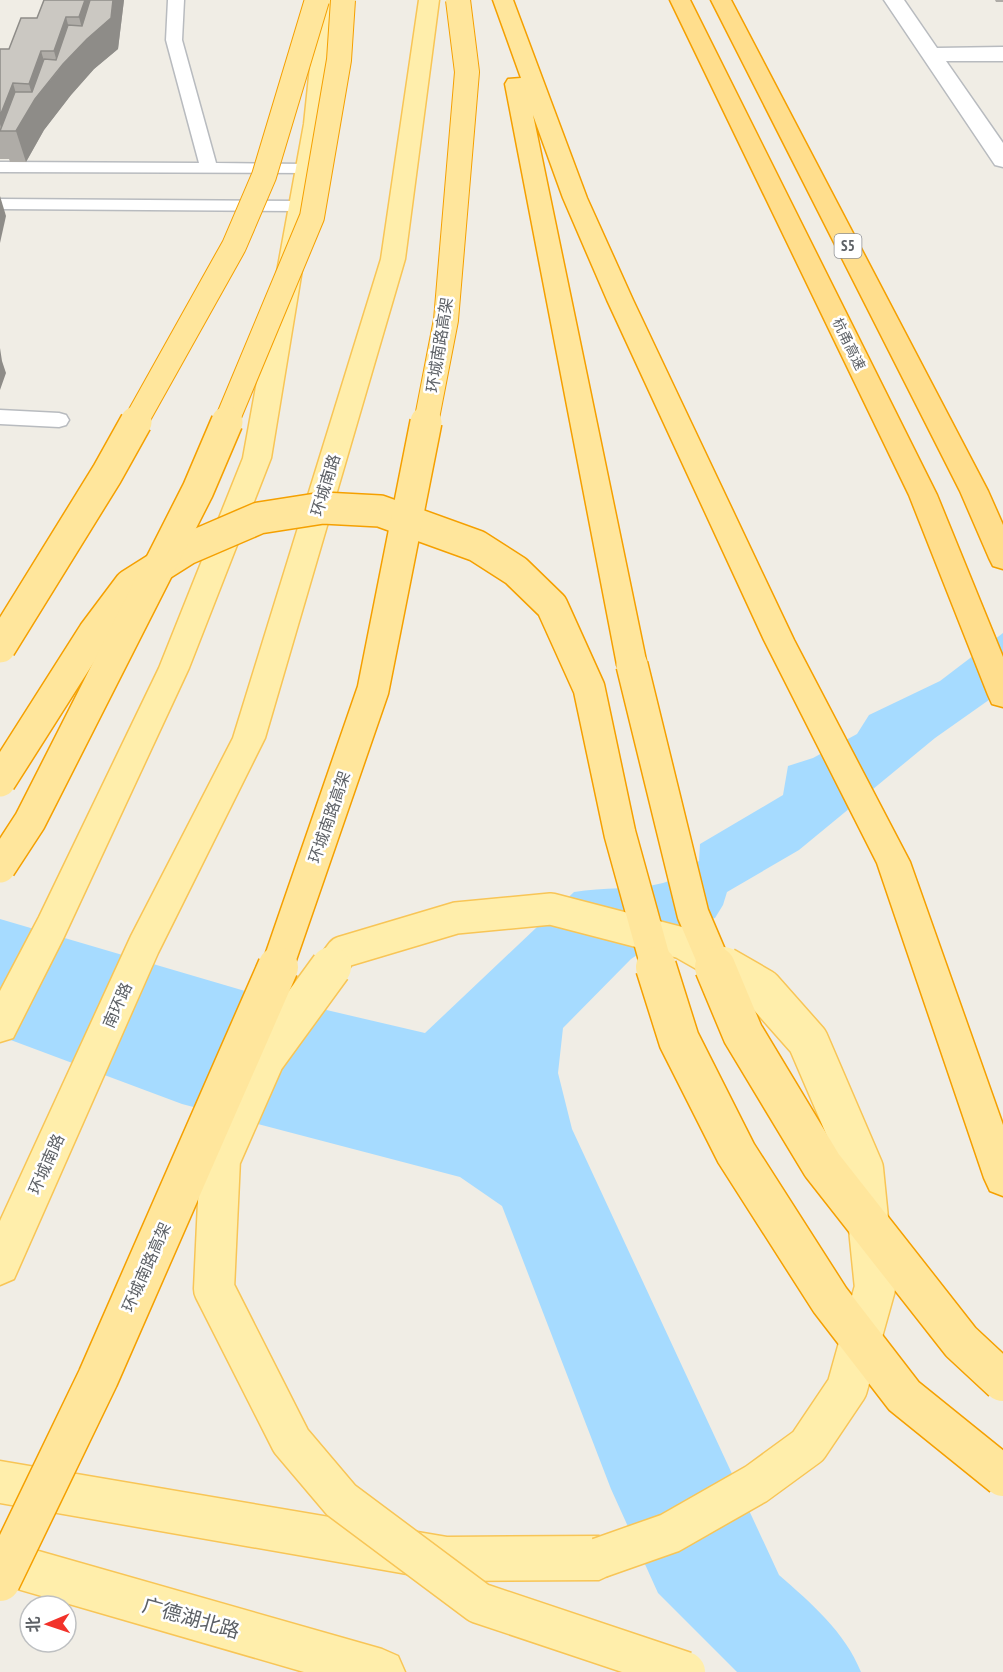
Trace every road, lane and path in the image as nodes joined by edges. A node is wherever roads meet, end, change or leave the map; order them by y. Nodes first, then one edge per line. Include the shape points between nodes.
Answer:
1 (176, 0) edge
2 (317, 0) edge
3 (327, 0) edge
4 (343, 0) edge
5 (429, 0) edge
6 (458, 0) edge
7 (501, 0) edge
8 (680, 0) edge
9 (721, 0) edge
10 (894, 0) edge
11 (1003, 54) edge
12 (931, 55) junction
13 (1003, 160) edge
14 (0, 167) edge
15 (209, 168) junction
16 (308, 169) junction
17 (0, 204) edge
18 (301, 206) junction
19 (0, 417) edge
20 (59, 420) dead end
21 (1003, 558) edge
22 (0, 647) edge
23 (1003, 695) edge
24 (0, 781) edge
25 (0, 867) edge
26 (143, 947) joint
27 (0, 1026) edge
28 (91, 1064) joint
29 (1003, 1178) edge
30 (0, 1265) edge
31 (1003, 1382) edge
32 (1003, 1476) edge
33 (0, 1482) edge
34 (0, 1562) edge
35 (0, 1581) edge
36 (382, 1672) edge
37 (685, 1672) edge

1 - 15 lane via 174,40
2 - 22 highway, bridge via 264,176 234,246 106,474
3 - 16 main road
4 - 25 highway, bridge via 339,60 312,217 198,490 30,821
5 - 26 main road, 环城南路 via 393,259 256,715 249,738
6 - 35 highway, 环城南路高架, bridge via 467,72 446,320 373,690 276,972 98,1378
7 - 29 highway via 575,198 620,300 779,640 893,862
7 - 31 highway, bridge via 632,664 693,914 744,1034 822,1165 962,1342
8 - 23 highway, 杭甬高速 via 923,495
9 - 21 highway, S5 via 974,491
10 - 12 street
11 - 12 street
12 - 13 street
14 - 15 lane
15 - 16 lane
16 - 18 main road
17 - 18 lane
18 - 27 main road via 257,458 174,668
19 - 20 lane
24 - 32 highway, bridge via 94,633 130,585 187,549 259,518 323,508 380,511 477,546 516,571 552,606 589,688 620,834 679,1040 736,1153 831,1300 904,1396
26 - 28 main road, 南环路
28 - 30 main road, 环城南路
33 - 37 main road, bridge via 447,1559 600,1558 670,1533 756,1484 808,1446 847,1388 875,1288 863,1169 808,1041 762,989 682,943 551,909 456,918 342,952 264,1059 220,1159 214,1289 291,1441 341,1500 478,1603
34 - 36 main road, 广德湖北路

